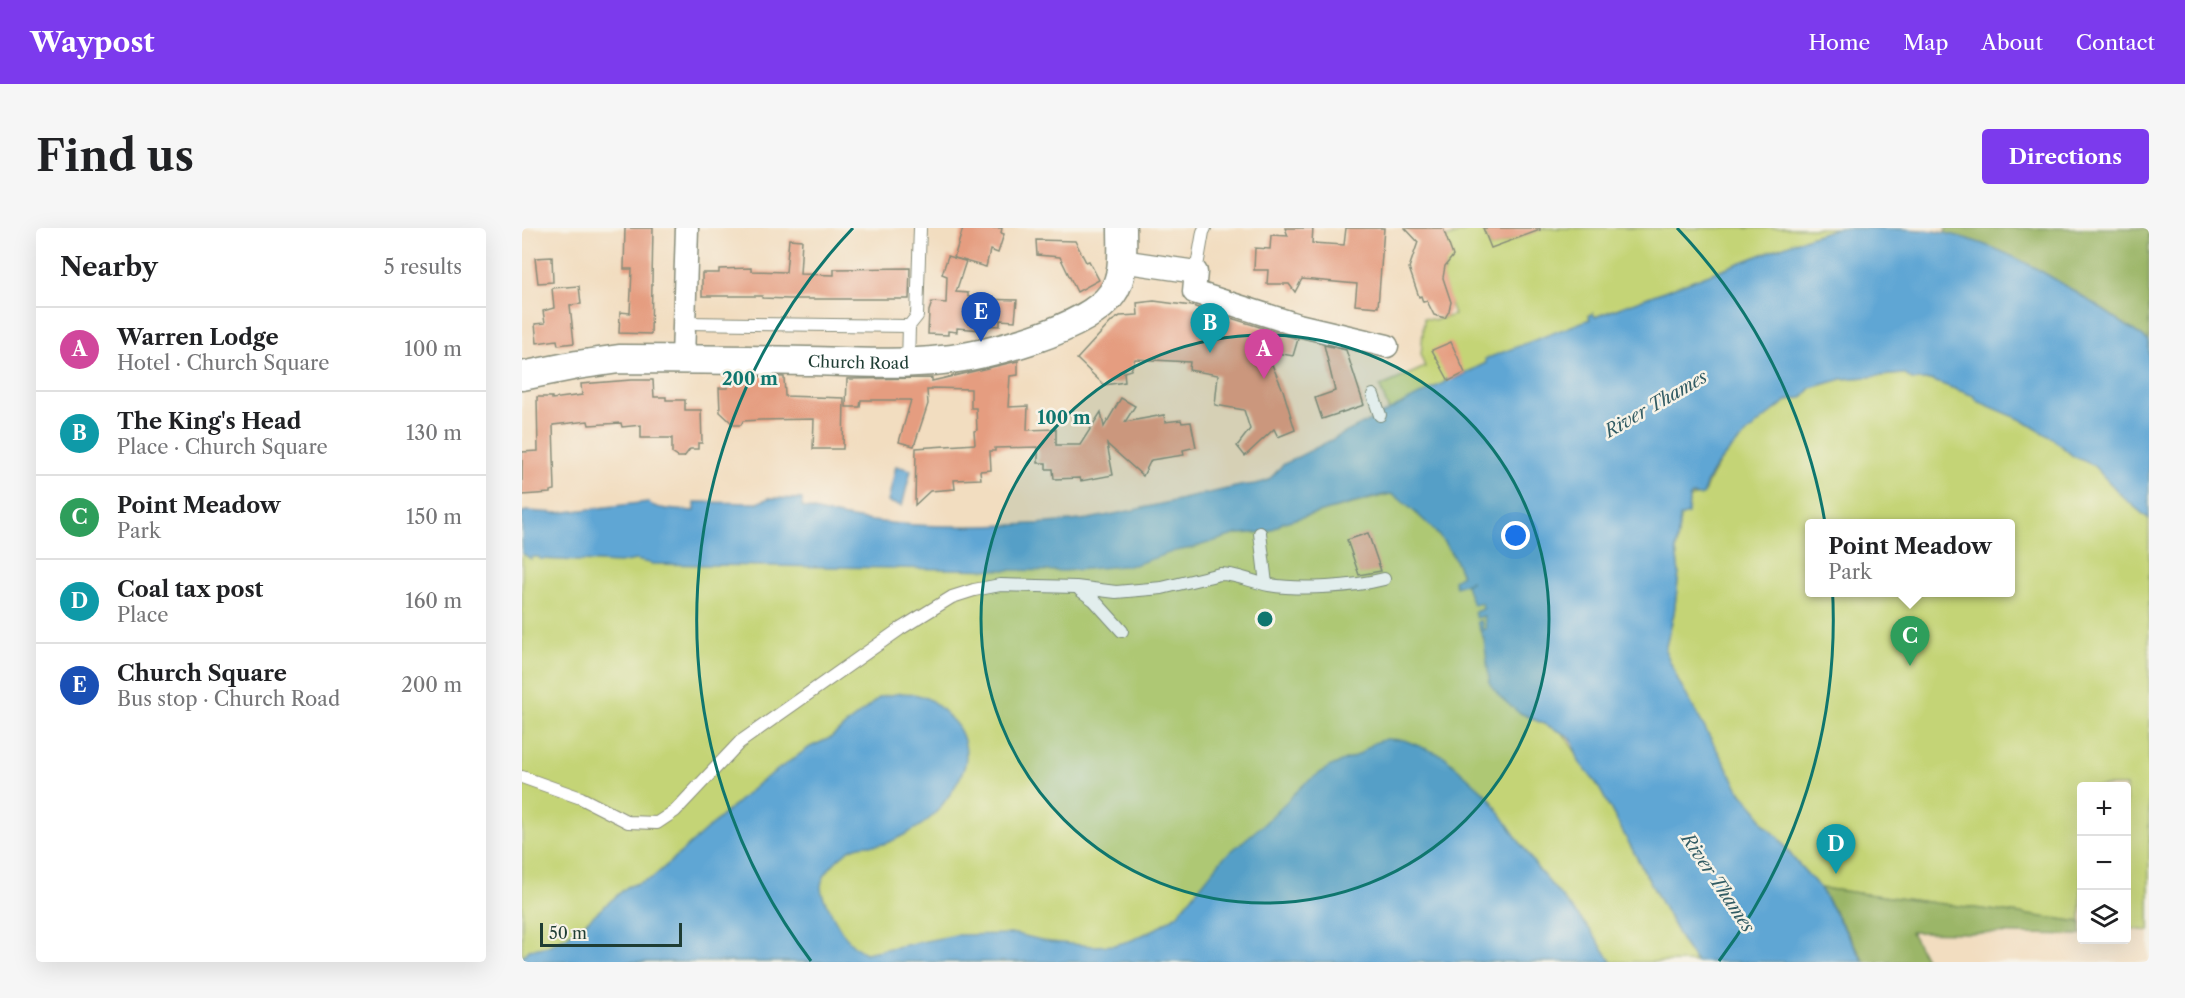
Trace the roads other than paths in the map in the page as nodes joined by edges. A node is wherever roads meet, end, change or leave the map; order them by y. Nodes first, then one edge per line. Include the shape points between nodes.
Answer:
1 (687, 228) edge
2 (920, 228) edge
3 (1122, 228) edge
4 (1205, 228) edge
5 (1121, 261) junction
6 (1196, 272) junction
7 (685, 323) junction
8 (909, 326) junction
9 (1387, 346) dead end
10 (683, 359) junction
11 (908, 363) junction
12 (522, 376) edge
13 (1373, 395) dead end
14 (1380, 415) dead end
15 (1260, 532) dead end
16 (1384, 579) dead end
17 (1266, 584) junction
18 (1076, 587) junction
19 (1122, 632) dead end
20 (522, 777) edge

1 - 7 street
2 - 8 lane via 917,316
3 - 5 street, Church Road
4 - 6 lane
5 - 6 street
5 - 11 street, Church Road via 1120,276 1105,303 1065,327 970,356
6 - 9 street via 1194,292 1298,325
7 - 8 lane
7 - 10 street
8 - 11 lane
10 - 11 street, Church Road
10 - 12 street, Church Road via 619,359
13 - 14 lane
15 - 17 lane
16 - 17 lane via 1347,586
17 - 18 lane via 1220,574 1162,588 1116,592
18 - 19 lane via 1094,600
18 - 20 lane via 1000,585 952,597 740,742 675,811 657,823 628,822 581,798

